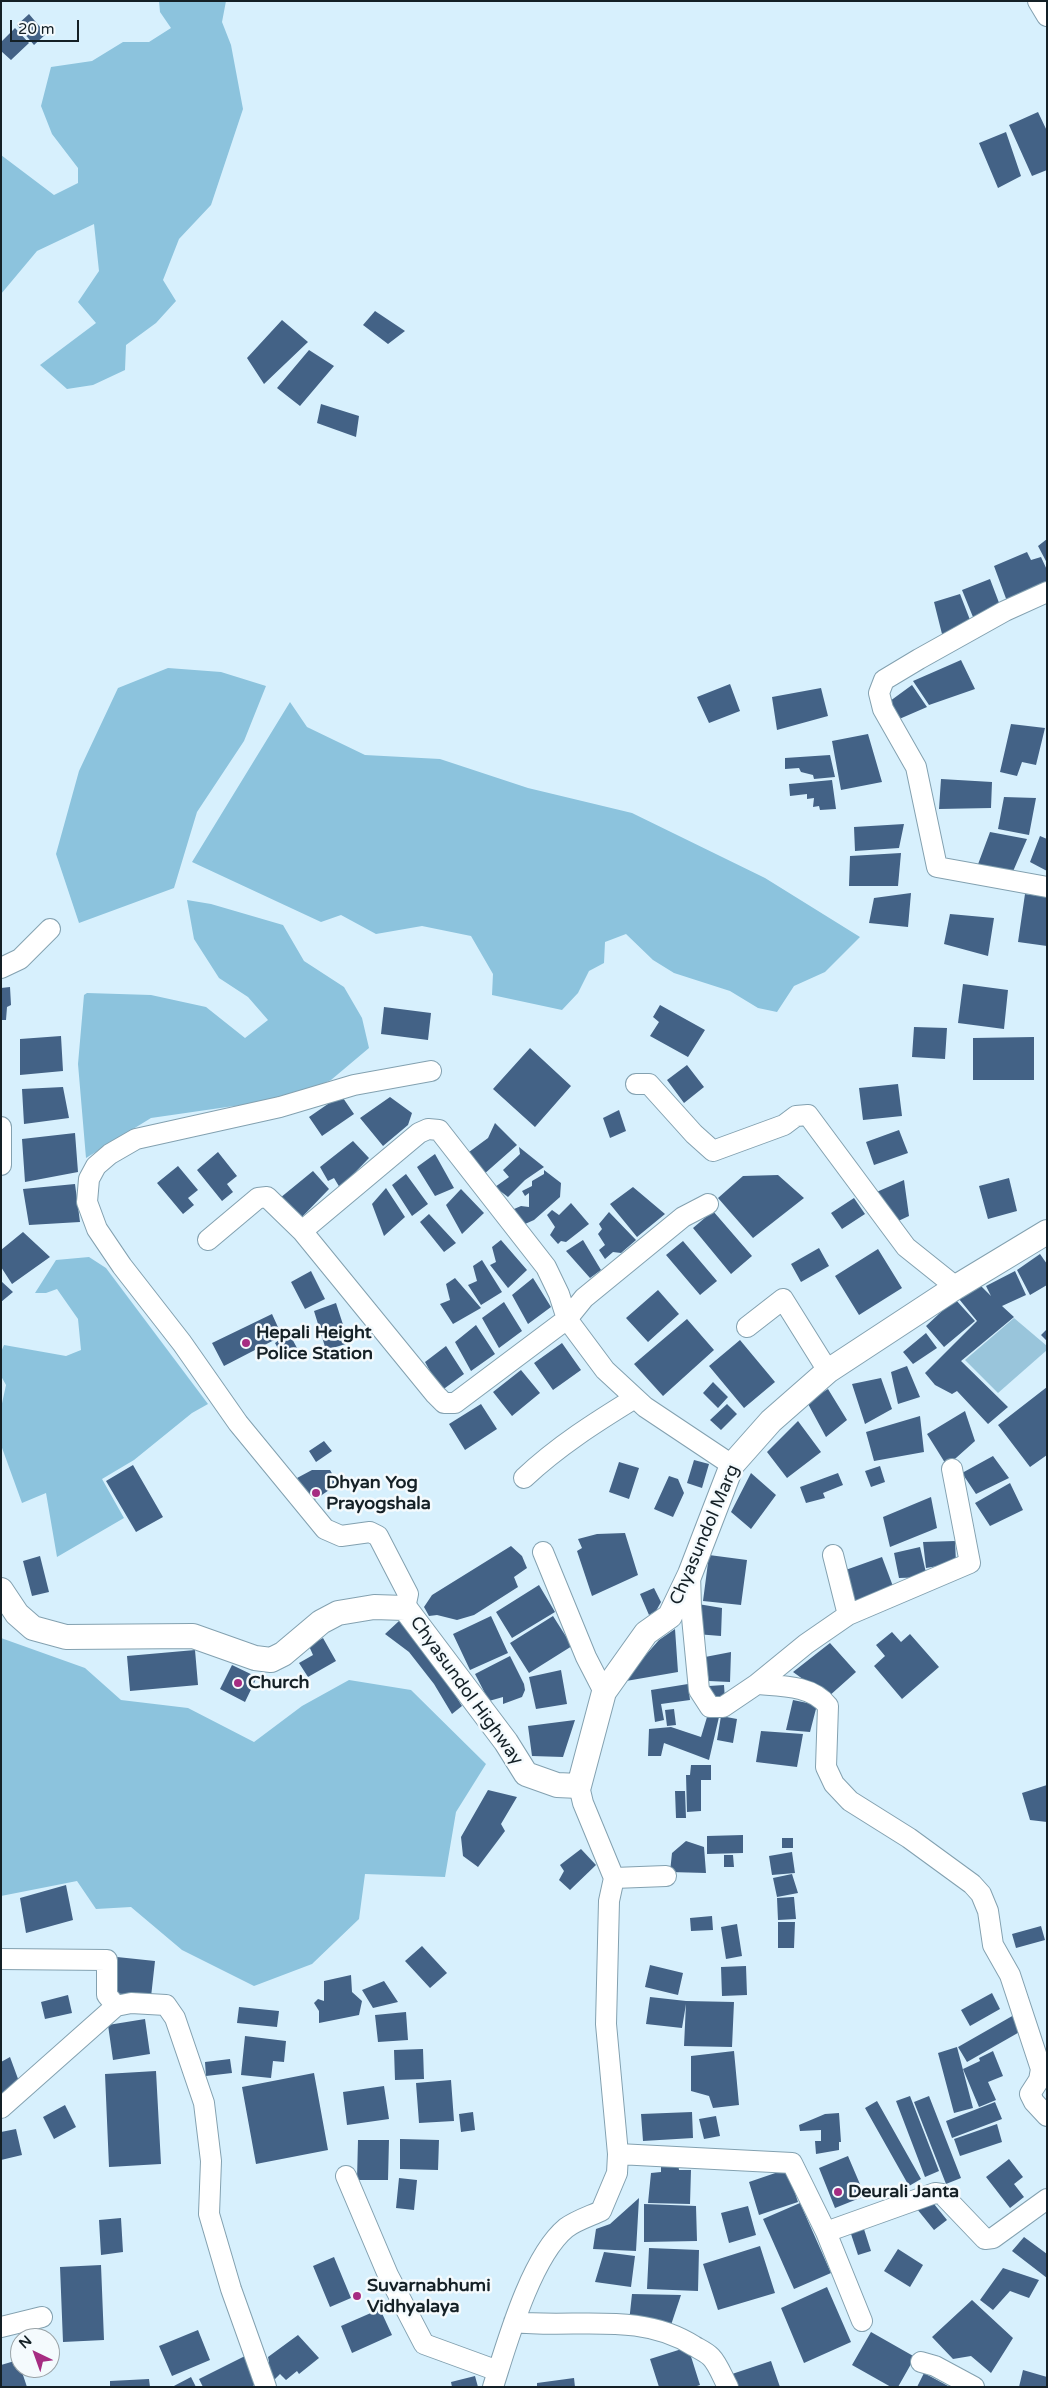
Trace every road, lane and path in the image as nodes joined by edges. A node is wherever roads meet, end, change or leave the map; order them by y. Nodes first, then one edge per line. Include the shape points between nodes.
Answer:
1 (1038, 1) edge
2 (1047, 16) edge
3 (1047, 592) edge
4 (1047, 887) edge
5 (50, 929) dead end
6 (1, 968) edge
7 (431, 1070) dead end
8 (636, 1084) dead end
9 (1, 1127) edge
10 (1, 1165) edge
11 (708, 1204) dead end
12 (302, 1231) junction
13 (1047, 1232) edge
14 (208, 1240) dead end
15 (956, 1286) junction
16 (567, 1319) junction
17 (747, 1327) dead end
18 (828, 1370) junction
19 (635, 1398) junction
20 (732, 1465) junction
21 (952, 1469) dead end
22 (524, 1478) dead end
23 (543, 1552) dead end
24 (833, 1555) dead end
25 (690, 1574) junction
26 (1, 1590) edge
27 (405, 1608) junction
28 (848, 1615) junction
29 (757, 1684) junction
30 (604, 1692) junction
31 (579, 1786) junction
32 (666, 1876) dead end
33 (614, 1878) junction
34 (1, 1959) edge
35 (116, 2006) junction
36 (1, 2108) edge
37 (1047, 2116) edge
38 (618, 2154) junction
39 (346, 2176) dead end
40 (1047, 2199) edge
41 (826, 2232) junction
42 (42, 2317) dead end
43 (862, 2321) dead end
44 (514, 2322) junction
45 (1, 2327) edge
46 (921, 2362) dead end
47 (495, 2379) edge
48 (266, 2387) edge
49 (728, 2387) edge
50 (974, 2387) edge

1 - 2 street
3 - 4 street via 1005,611 884,680 879,693 883,709 916,767 936,867
5 - 6 street via 20,958
7 - 27 street via 354,1085 280,1107 136,1139 96,1166 89,1179 87,1202 97,1229 122,1266 238,1423 325,1529 341,1536 370,1532 378,1536 408,1594
8 - 15 street via 649,1084 713,1152 784,1125 796,1116 808,1116 906,1247
9 - 10 street
11 - 16 street via 683,1216 584,1298
12 - 14 street via 267,1197 258,1198
12 - 16 street via 444,1403 455,1403
12 - 16 street via 419,1133 428,1129 439,1130 546,1267
13 - 15 street, Chyasundol Marg
15 - 18 street, Chyasundol Marg
16 - 19 street via 605,1370
17 - 18 street via 783,1299
18 - 20 street, Chyasundol Marg via 771,1421
19 - 20 street
19 - 22 street via 583,1431
20 - 25 street, Chyasundol Marg
21 - 28 street via 970,1563
23 - 30 street via 586,1657
24 - 28 street
25 - 29 street via 701,1697 710,1707 723,1708
25 - 30 street, Chyasundol Marg via 670,1616 646,1633
26 - 27 street, Chyasundol Highway via 17,1614 33,1628 66,1637 193,1636 255,1658 271,1660 338,1613 374,1607
27 - 31 street, Chyasundol Highway via 506,1742 526,1774 557,1785
28 - 29 street
29 - 37 street via 795,1687 823,1700 828,1706 826,1768 834,1784 850,1801 909,1838 981,1894 988,1911 993,1945 1010,1975 1041,2069 1039,2080 1030,2094
30 - 31 street, Chyasundol Marg
31 - 33 street
32 - 33 street
33 - 38 street via 609,1902 606,2024
34 - 35 street via 107,1960 107,1995
35 - 36 street
35 - 48 street via 131,2003 166,2005 175,2018 204,2103 211,2161 209,2214
38 - 41 street via 792,2164
38 - 44 street via 617,2173 601,2212 566,2227 543,2256
39 - 47 street via 388,2275 424,2344
40 - 41 street via 993,2238 985,2239 942,2194
41 - 43 street
42 - 45 street
44 - 47 street
44 - 49 street via 636,2325 678,2336 711,2357
46 - 50 street

